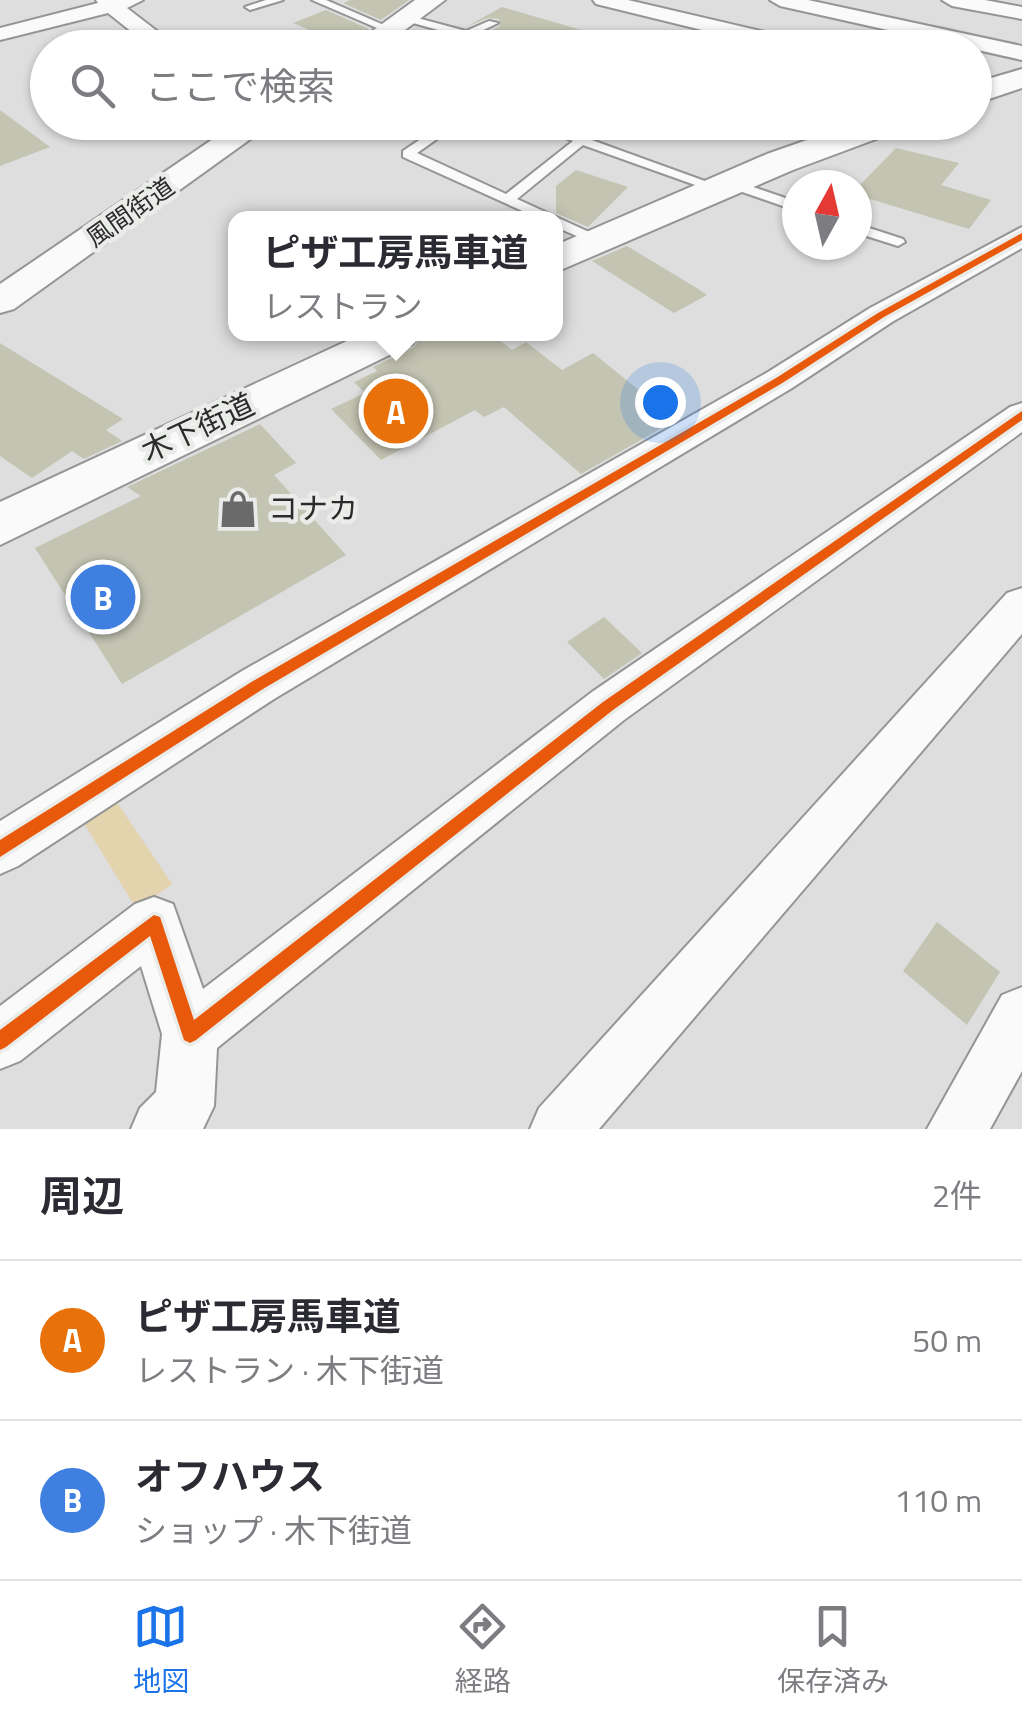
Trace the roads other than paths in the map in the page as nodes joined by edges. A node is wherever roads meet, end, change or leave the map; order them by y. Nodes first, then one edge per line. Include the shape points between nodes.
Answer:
1 (133, 0) edge
2 (278, 0) edge
3 (317, 0) edge
4 (432, 0) edge
5 (603, 0) edge
6 (780, 0) edge
7 (952, 0) edge
8 (108, 2) edge
9 (250, 8) dead end
10 (1022, 13) edge
11 (492, 22) dead end
12 (397, 24) junction
13 (140, 30) edge
14 (388, 30) edge
15 (435, 30) edge
16 (477, 30) edge
17 (729, 30) edge
18 (917, 30) edge
19 (0, 34) edge
20 (992, 46) edge
21 (1022, 53) edge
22 (1022, 78) edge
23 (992, 88) edge
24 (234, 140) edge
25 (429, 140) edge
26 (821, 140) edge
27 (840, 140) edge
28 (581, 141) joint
29 (828, 144) junction
30 (724, 185) junction
31 (506, 200) junction
32 (782, 202) edge
33 (532, 211) edge
34 (563, 225) edge
35 (872, 233) edge
36 (1022, 236) edge
37 (596, 241) junction
38 (898, 242) dead end
39 (563, 257) edge
40 (0, 301) edge
41 (382, 341) edge
42 (1022, 415) edge
43 (0, 524) edge
44 (1022, 605) edge
45 (0, 849) edge
46 (1022, 1015) edge
47 (190, 1034) junction
48 (0, 1040) edge
49 (161, 1129) edge
50 (560, 1129) edge
51 (957, 1129) edge

1 - 8 street
2 - 9 lane
3 - 12 lane
4 - 12 street
5 - 17 street
6 - 18 street
7 - 10 street
8 - 13 street
8 - 19 street
11 - 16 lane
12 - 14 street
12 - 15 lane
20 - 21 street
22 - 23 main road
24 - 40 street, 風間街道
25 - 31 lane via 408,154
26 - 29 lane
27 - 29 main road
28 - 30 lane
28 - 31 lane
29 - 30 main road
30 - 32 lane
30 - 37 main road
31 - 33 lane
34 - 37 lane
35 - 38 lane
36 - 45 street via 258,685
37 - 39 main road
41 - 43 main road, 木下街道
42 - 47 street via 608,706
44 - 50 street
46 - 51 street
47 - 48 street via 154,923
47 - 49 street via 184,1106

